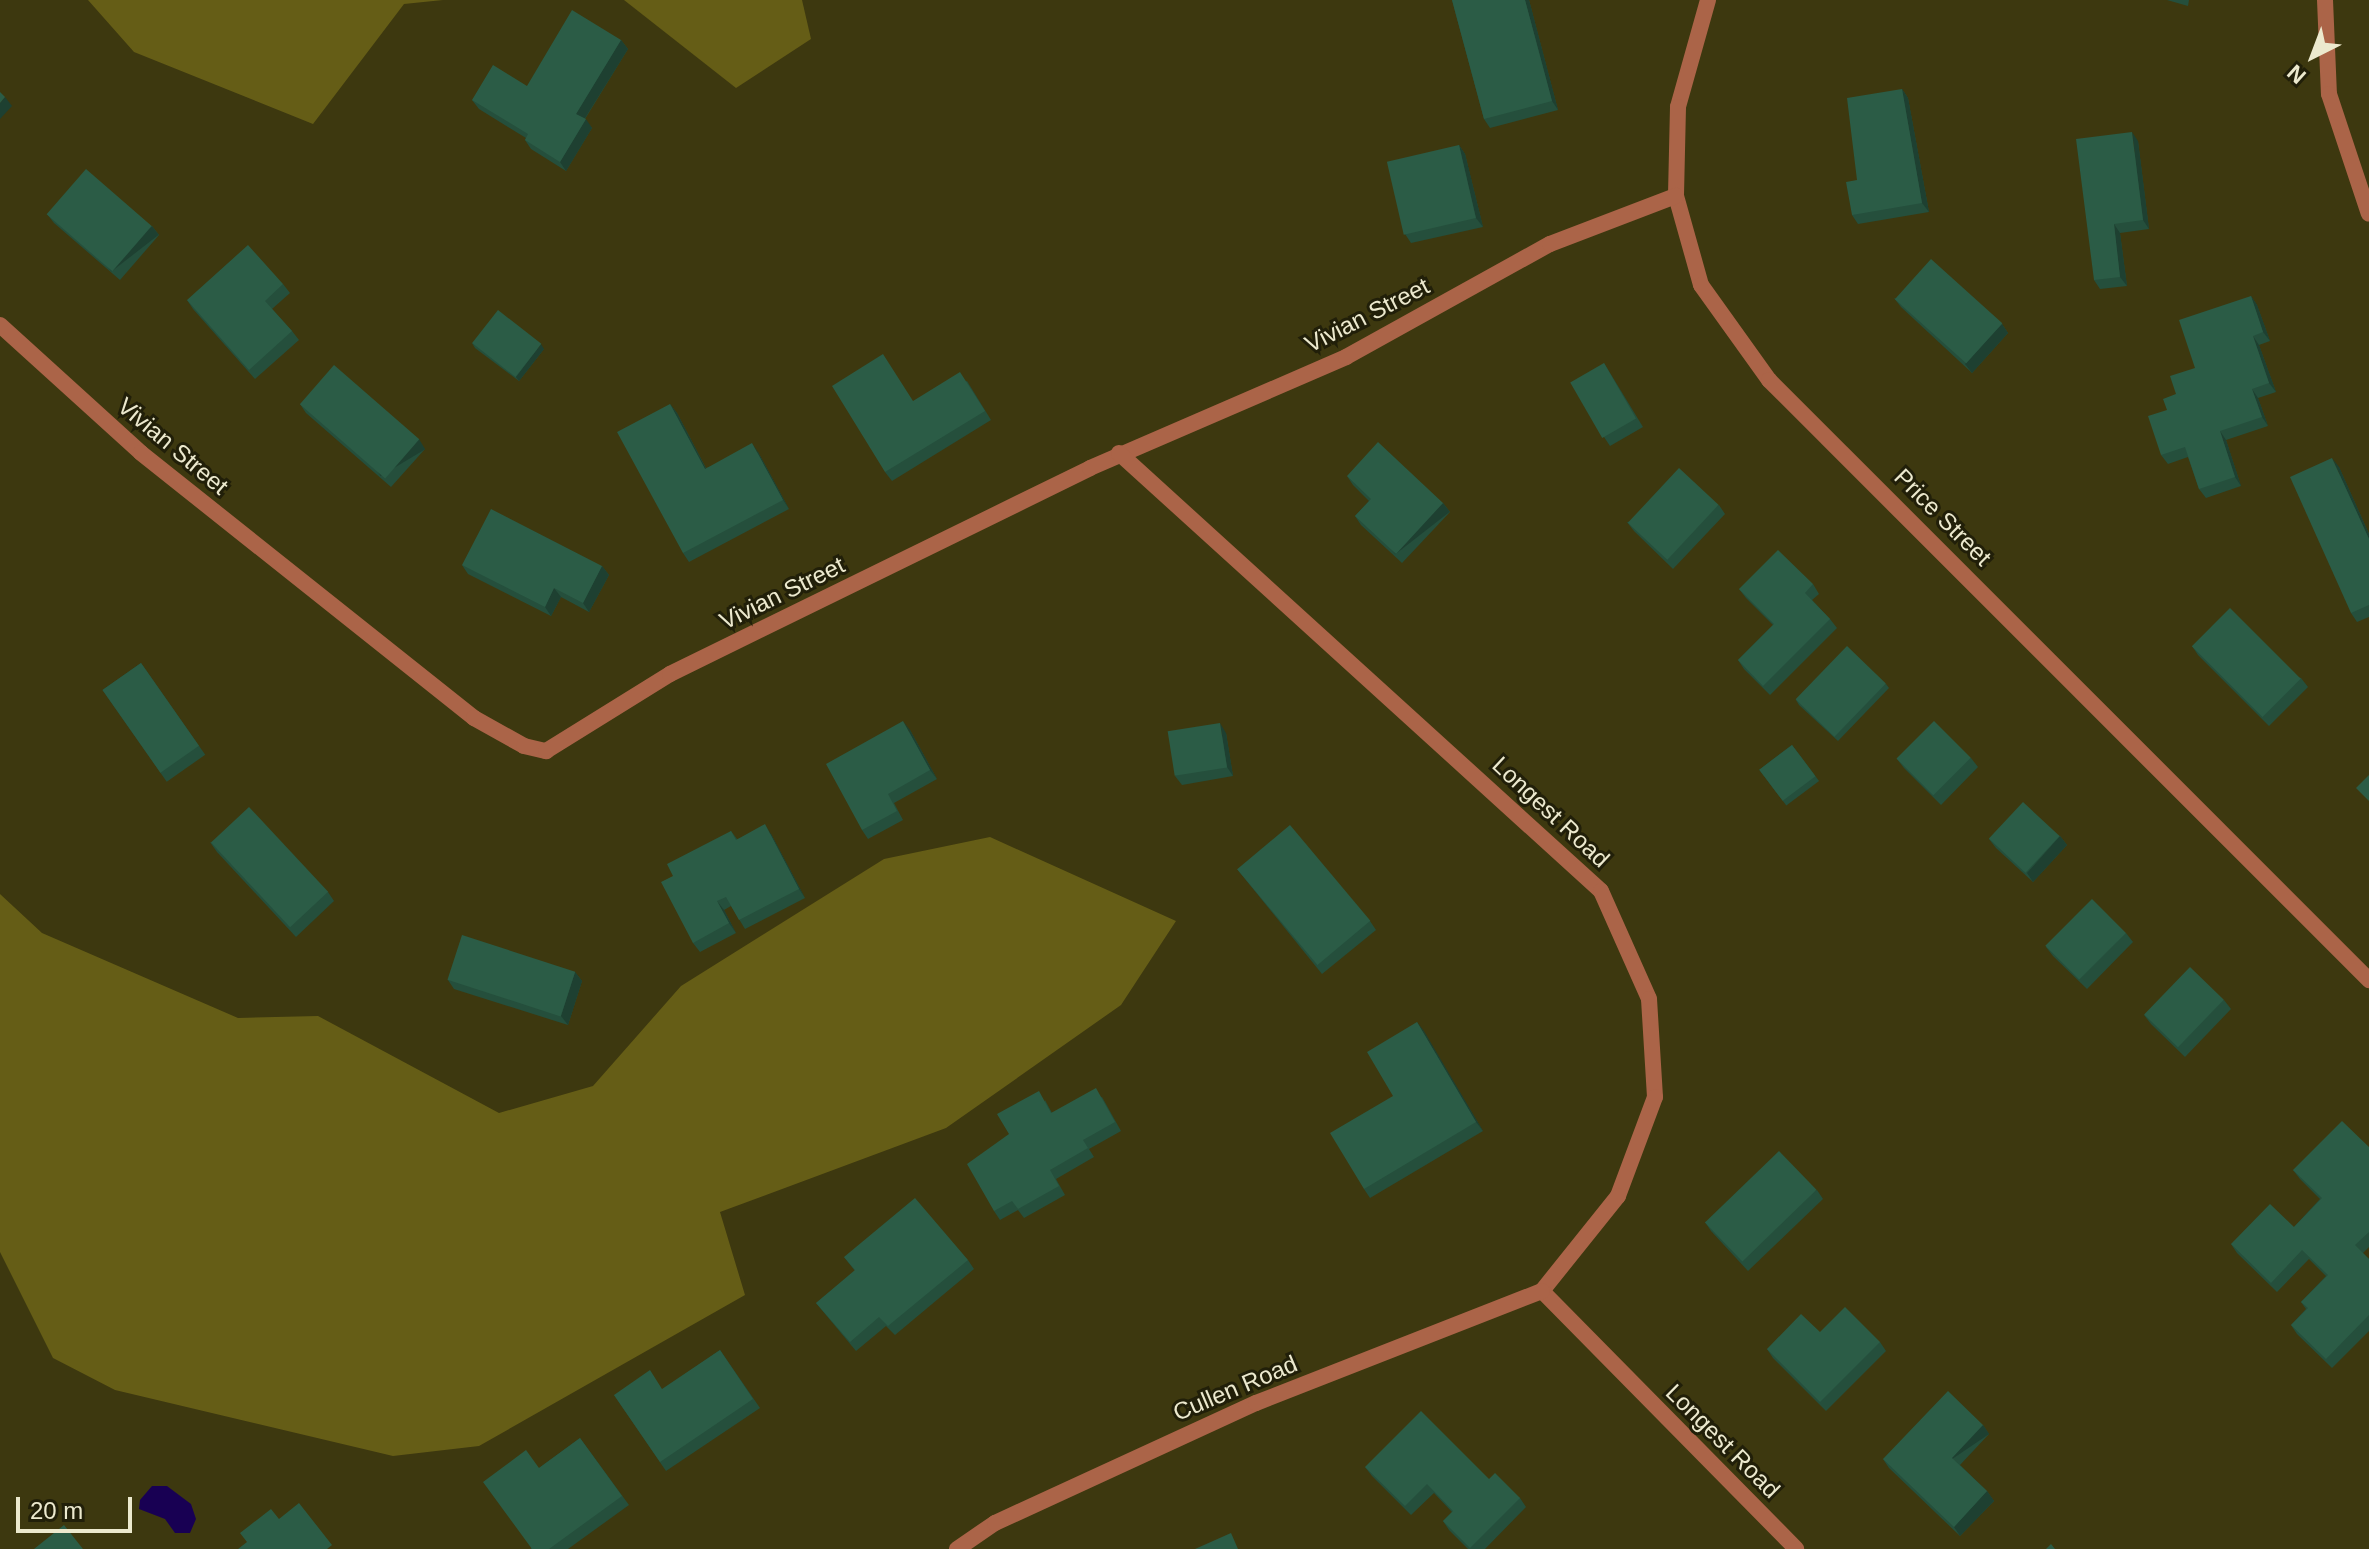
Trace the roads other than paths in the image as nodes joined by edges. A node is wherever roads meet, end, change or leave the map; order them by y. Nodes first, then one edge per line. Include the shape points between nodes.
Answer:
1 (1708, 0) edge
2 (2325, 0) edge
3 (1676, 196) junction
4 (2369, 214) edge
5 (0, 325) edge
6 (1119, 453) junction
7 (2369, 980) edge
8 (1542, 1291) junction
9 (957, 1549) edge
10 (1796, 1549) edge

1 - 3 street, Price Street via 1678,107
2 - 4 street via 2329,94
3 - 6 street, Vivian Street via 1550,244 1346,357
3 - 7 street, Price Street via 1701,285 1769,380
5 - 6 street, Vivian Street via 141,453 474,718 524,746 546,751 670,674
6 - 8 street, Longest Road via 1601,891 1649,999 1655,1097 1618,1196
8 - 9 street, Cullen Road via 1256,1403 995,1523
8 - 10 street, Longest Road

